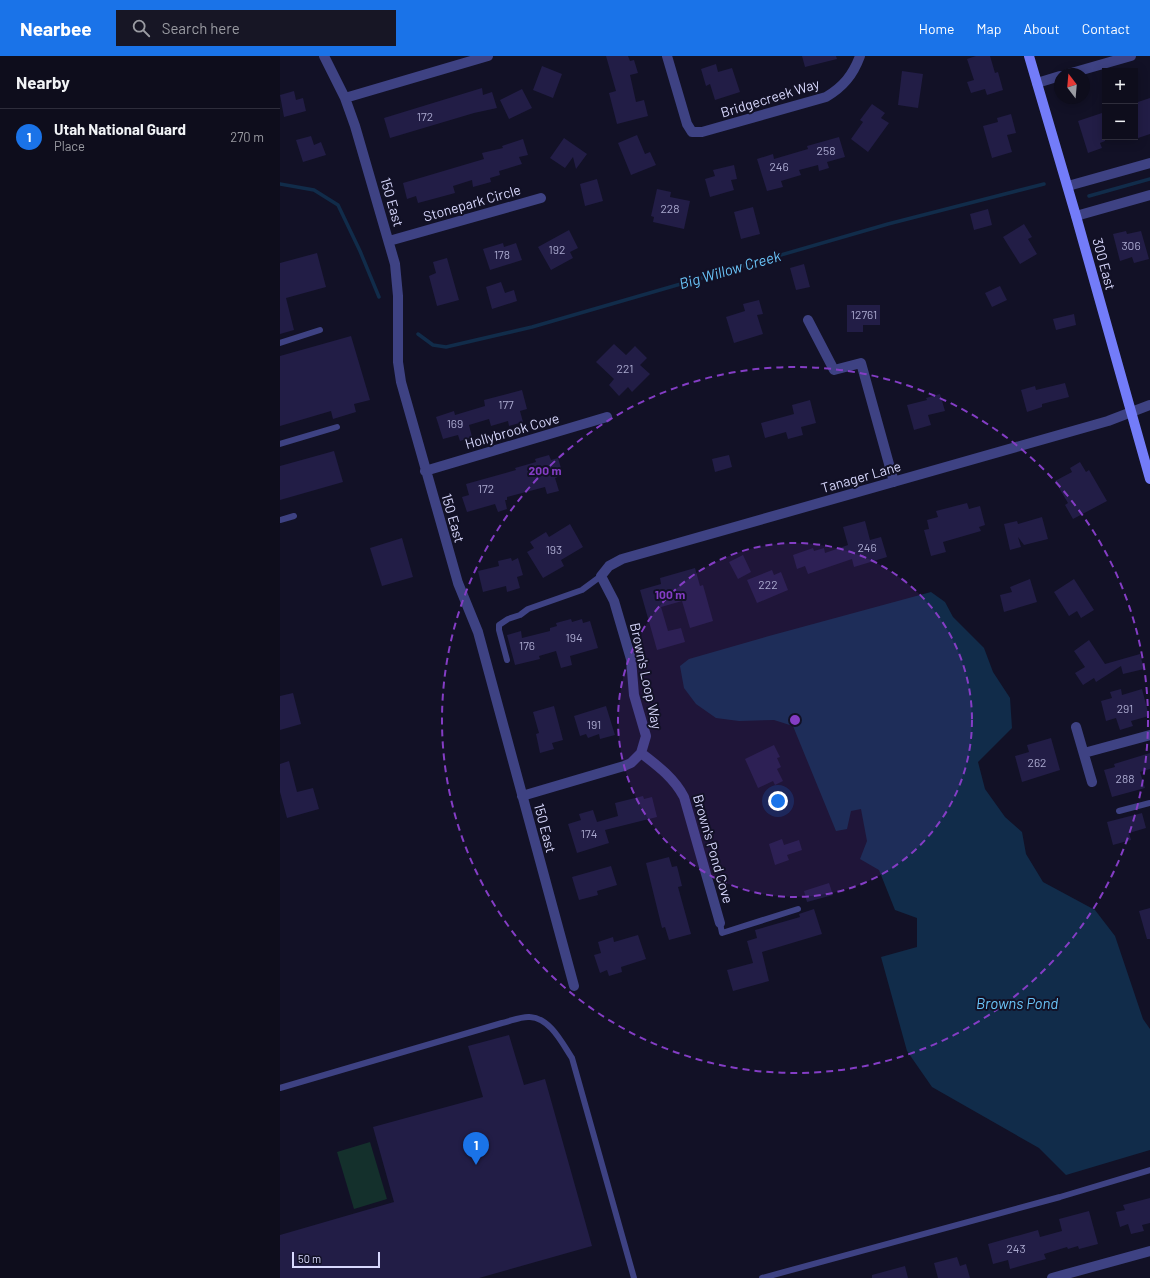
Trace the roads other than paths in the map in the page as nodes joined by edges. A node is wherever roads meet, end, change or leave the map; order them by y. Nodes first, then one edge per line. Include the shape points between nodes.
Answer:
1 (324, 56) edge
2 (488, 56) edge
3 (667, 56) edge
4 (860, 56) edge
5 (1029, 56) edge
6 (1131, 56) edge
7 (1089, 68) edge
8 (1054, 78) edge
9 (1037, 83) junction
10 (345, 98) junction
11 (1150, 163) edge
12 (1068, 186) junction
13 (1150, 195) edge
14 (541, 198) dead end
15 (1076, 216) junction
16 (389, 242) junction
17 (808, 320) dead end
18 (320, 330) dead end
19 (280, 343) edge
20 (1150, 405) edge
21 (1132, 412) junction
22 (607, 417) dead end
23 (337, 427) dead end
24 (280, 444) edge
25 (425, 471) junction
26 (1150, 479) edge
27 (894, 482) junction
28 (294, 516) dead end
29 (280, 520) edge
30 (601, 576) junction
31 (507, 660) dead end
32 (1076, 727) dead end
33 (1150, 735) edge
34 (641, 753) junction
35 (1084, 753) junction
36 (1092, 782) dead end
37 (522, 796) junction
38 (1150, 803) edge
39 (1119, 811) dead end
40 (798, 909) dead end
41 (720, 923) joint
42 (574, 986) dead end
43 (280, 1088) edge
44 (1150, 1170) edge
45 (1150, 1250) edge
46 (634, 1278) edge
47 (762, 1278) edge
48 (1052, 1278) edge

1 - 10 street, 150 East
2 - 10 street
3 - 4 street, Bridgecreek Way via 684,116 692,132 712,130 826,97 850,77
5 - 9 main road, 300 East
6 - 7 street
8 - 9 street
9 - 12 main road, 300 East
10 - 16 street, 150 East
11 - 12 street
12 - 15 main road, 300 East
13 - 15 street
14 - 16 street, Stonepark Circle
15 - 21 main road, 300 East
16 - 25 street, 150 East via 398,280 398,362 401,382
17 - 27 street via 834,370 861,363
18 - 19 lane
20 - 21 street, Tanager Lane
21 - 26 main road, 300 East
21 - 27 street, Tanager Lane
22 - 25 street, Hollybrook Cove
23 - 24 lane
25 - 37 street, 150 East via 458,583 478,632
27 - 30 street, Tanager Lane via 622,559 609,566
28 - 29 lane
30 - 31 lane via 582,590 528,609 502,622 499,630
30 - 34 street, Brown's Loop Way via 614,602 631,659 634,695 646,736
32 - 35 street
33 - 35 street
34 - 37 street via 624,766
34 - 41 street, Brown's Pond Cove via 668,774 684,797
35 - 36 street
37 - 42 street, 150 East
38 - 39 lane
40 - 41 lane via 722,933
43 - 46 lane via 502,1024 529,1017 540,1019 559,1038 572,1058
44 - 47 lane
45 - 48 street

